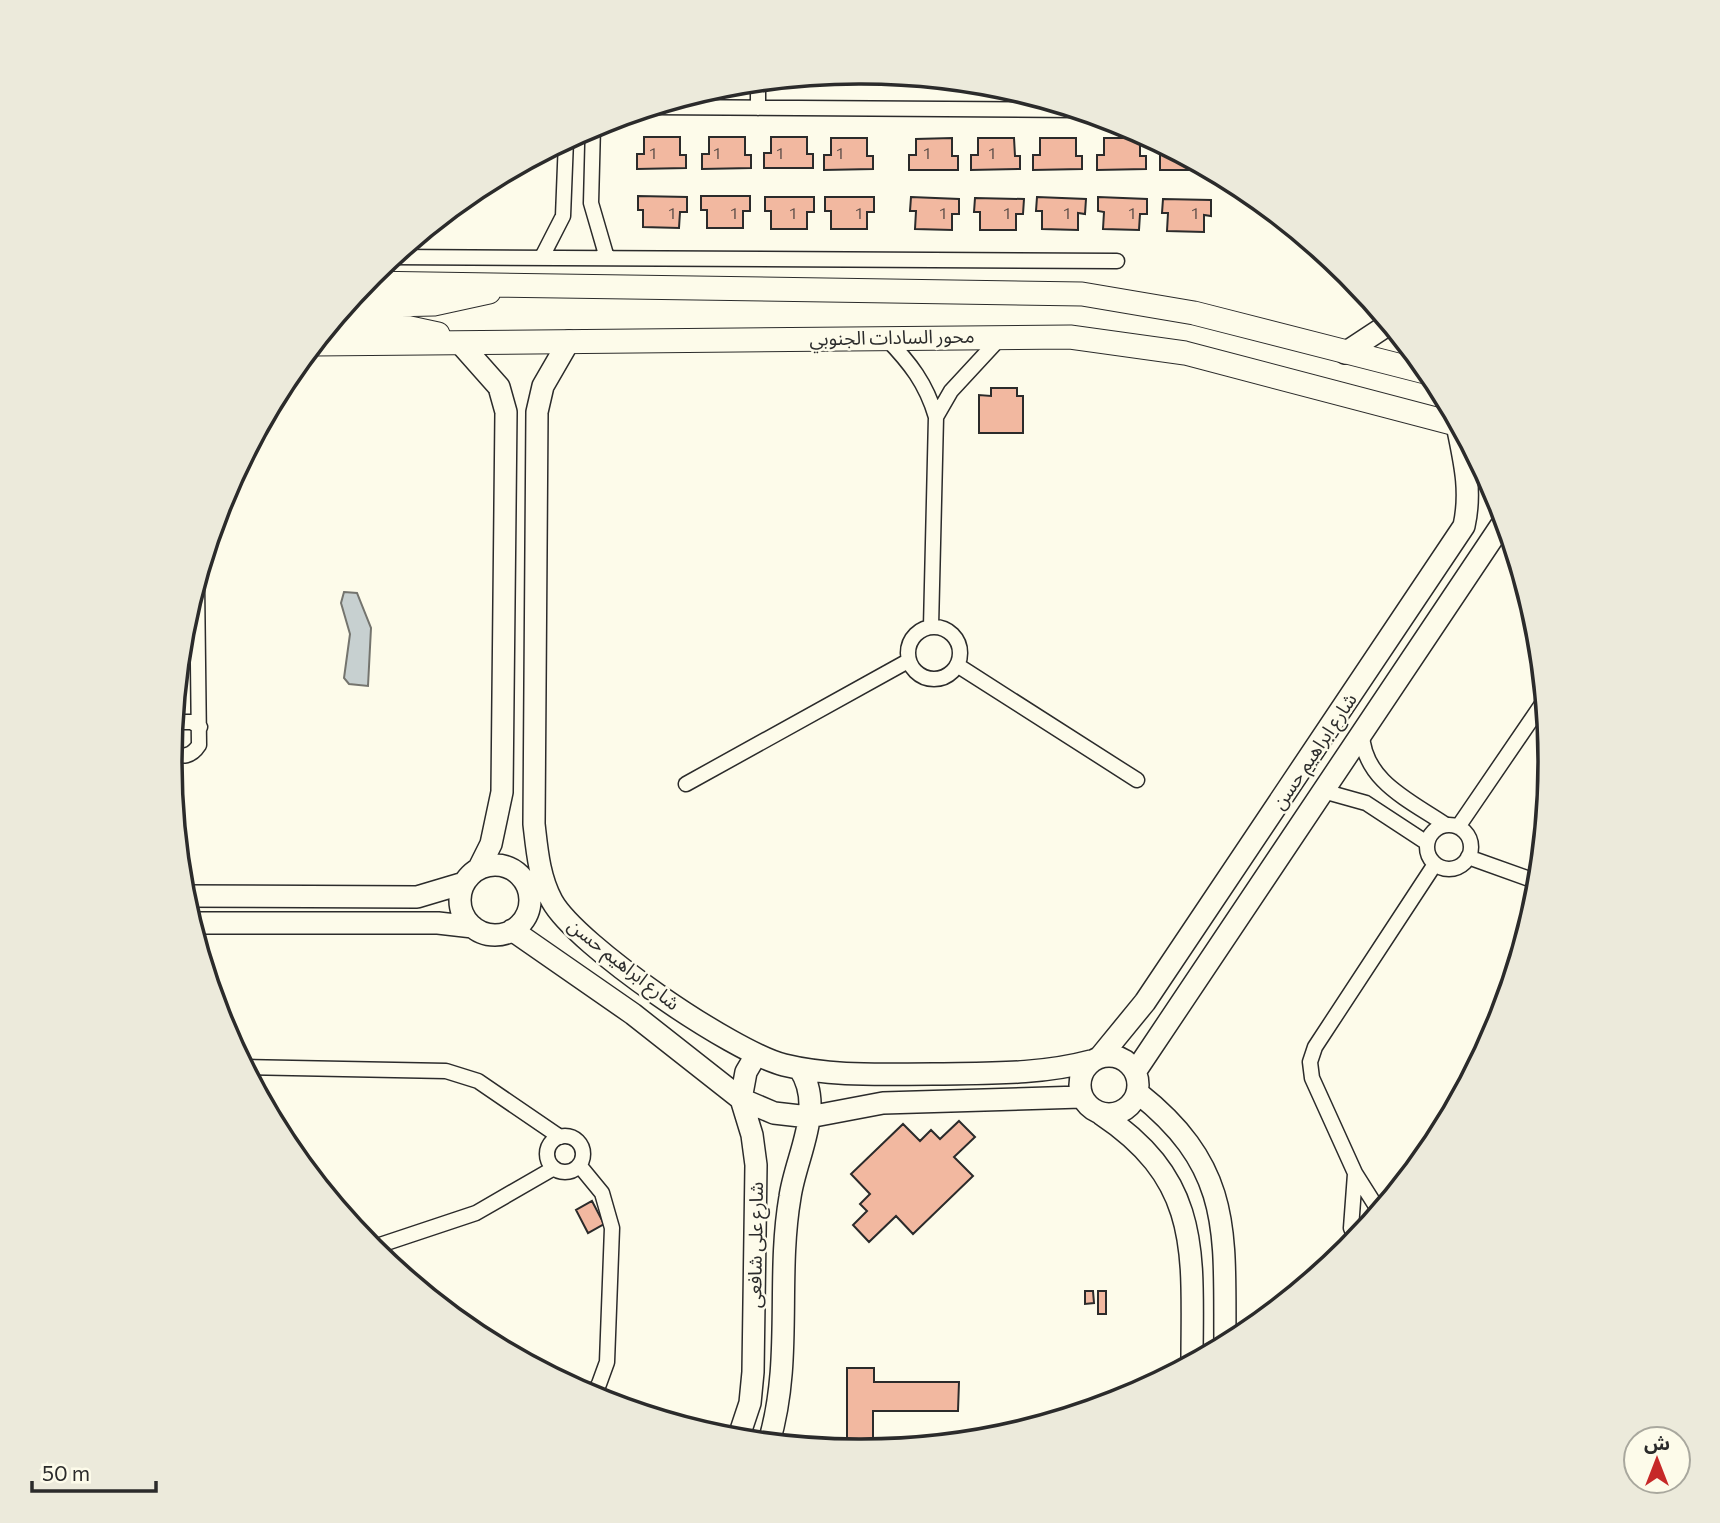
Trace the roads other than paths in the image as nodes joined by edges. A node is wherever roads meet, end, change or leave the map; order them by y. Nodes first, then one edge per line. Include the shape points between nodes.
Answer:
1 (758, 92) edge
2 (684, 107) edge
3 (758, 108) junction
4 (1044, 110) edge
5 (593, 140) edge
6 (566, 152) edge
7 (411, 254) edge
8 (542, 257) junction
9 (607, 258) junction
10 (1118, 261) dead end
11 (380, 283) edge
12 (511, 284) junction
13 (359, 306) edge
14 (343, 325) edge
15 (1380, 328) edge
16 (1002, 335) junction
17 (885, 337) junction
18 (569, 341) junction
19 (460, 343) junction
20 (327, 344) edge
21 (1345, 353) junction
22 (1411, 369) edge
23 (936, 417) junction
24 (1446, 422) edge
25 (1463, 453) edge
26 (1497, 531) edge
27 (198, 621) edge
28 (931, 627) junction
29 (908, 661) junction
30 (957, 665) junction
31 (1536, 712) edge
32 (184, 722) edge
33 (200, 727) junction
34 (1362, 732) junction
35 (182, 756) edge
36 (1297, 776) junction
37 (1137, 780) dead end
38 (686, 784) dead end
39 (1323, 792) junction
40 (1452, 826) junction
41 (1427, 843) junction
42 (1468, 858) junction
43 (1435, 864) junction
44 (471, 876) junction
45 (1527, 878) edge
46 (535, 883) junction
47 (196, 896) edge
48 (203, 923) edge
49 (472, 927) junction
50 (512, 930) junction
51 (756, 1055) junction
52 (1095, 1059) junction
53 (255, 1067) edge
54 (799, 1068) junction
55 (1137, 1082) junction
56 (1081, 1097) junction
57 (741, 1099) junction
58 (1101, 1114) junction
59 (808, 1117) junction
60 (560, 1137) junction
61 (579, 1165) junction
62 (555, 1168) junction
63 (1355, 1173) junction
64 (1374, 1202) edge
65 (1351, 1228) edge
66 (384, 1244) edge
67 (1225, 1320) junction
68 (1232, 1328) edge
69 (1225, 1332) edge
70 (1192, 1352) edge
71 (598, 1386) edge
72 (742, 1428) edge
73 (771, 1433) edge

1 - 3 street
2 - 3 street
3 - 4 street
5 - 9 street via 591,203
6 - 8 street via 563,216
7 - 8 street
8 - 9 street
9 - 10 street
11 - 12 main road
12 - 13 main road via 434,304
12 - 21 main road via 1082,294 1194,313
14 - 19 main road via 401,326
15 - 21 street
16 - 17 main road, محور السادات الجنوبي
16 - 23 street via 951,391
16 - 24 main road, محور السادات الجنوبي via 1103,340 1185,353
17 - 18 main road, محور السادات الجنوبي
17 - 23 street via 915,368
18 - 19 main road, محور السادات الجنوبي
18 - 46 street, شارع ابراهيم حسن via 542,387 537,412
19 - 20 main road, محور السادات الجنوبي
19 - 44 street via 499,387 506,412 502,792 495,831
21 - 22 main road
23 - 28 street
25 - 36 street, شارع ابراهيم حسن via 1469,502 1464,526
26 - 34 street, شارع ابراهيم حسن
27 - 33 street
28 - 29 street via 912,639
28 - 30 street via 955,638 960,656
29 - 30 street via 919,675 936,679
29 - 38 street
30 - 37 street
31 - 40 street
32 - 33 street
33 - 35 street via 195,751
34 - 39 street, شارع ابراهيم حسن
34 - 40 street via 1367,764 1381,780
36 - 39 street
36 - 52 street, شارع ابراهيم حسن via 1145,1002
39 - 41 street via 1366,803
39 - 55 street, شارع ابراهيم حسن
40 - 41 street via 1437,828
40 - 42 street via 1464,831 1471,844
41 - 43 street
42 - 43 street via 1453,869
42 - 45 street
43 - 63 street via 1315,1047 1310,1062 1312,1078
44 - 46 street via 490,865 512,869
44 - 47 street via 417,897
44 - 49 street via 460,906
46 - 50 street via 526,916
46 - 51 street, شارع ابراهيم حسن via 579,933 657,993
48 - 49 street
49 - 50 street via 492,934
50 - 57 street, شارع ابراهيم حسن via 633,1014
51 - 54 street, شارع ابراهيم حسن
51 - 57 street via 746,1072
52 - 54 street, شارع ابراهيم حسن via 1030,1073 835,1074
52 - 55 street via 1120,1058
52 - 56 street via 1080,1077
53 - 60 street via 454,1073 478,1081
54 - 59 street, شارع على شافعى via 810,1094
55 - 58 street via 1133,1103 1124,1111
55 - 67 street via 1184,1136 1214,1191 1226,1253
56 - 58 street
56 - 59 street, شارع ابراهيم حسن via 883,1103
57 - 59 street, شارع ابراهيم حسن via 774,1113
57 - 72 street, شارع على شافعى via 756,1165 753,1372
58 - 70 street via 1146,1150 1178,1198 1192,1254
59 - 73 street, شارع على شافعى via 789,1197 785,1359
60 - 61 street via 580,1144
60 - 62 street via 547,1151
61 - 62 street via 570,1171
61 - 71 street via 602,1193 612,1228 607,1362
62 - 66 street via 476,1213
63 - 64 street
63 - 65 street
67 - 68 street
67 - 69 street

